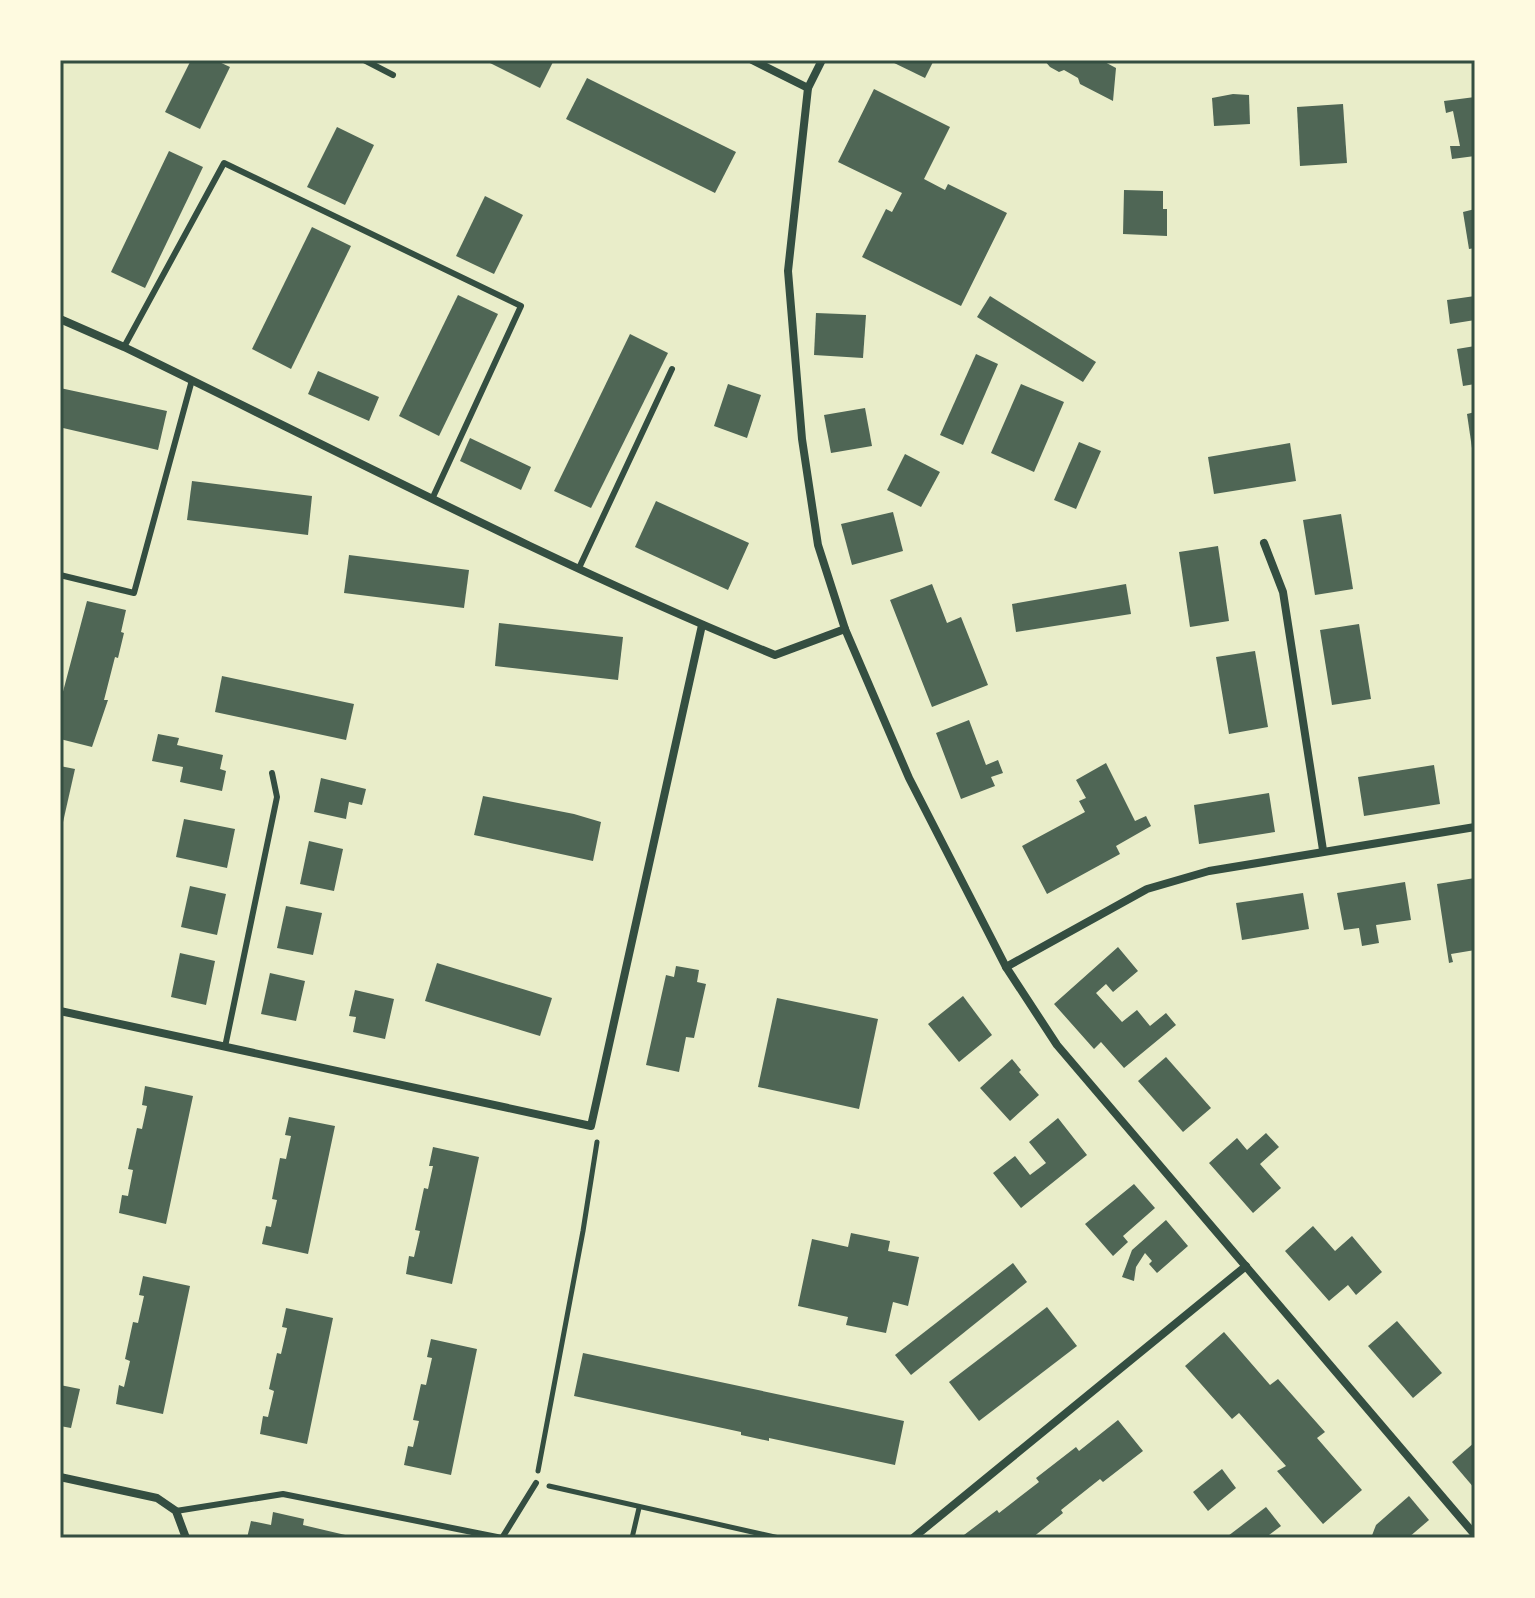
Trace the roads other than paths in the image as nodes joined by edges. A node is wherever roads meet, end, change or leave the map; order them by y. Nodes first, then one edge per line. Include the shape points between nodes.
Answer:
1 (364, 60) edge
2 (752, 60) edge
3 (822, 60) edge
4 (393, 75) dead end
5 (808, 88) junction
6 (60, 319) edge
7 (124, 347) junction
8 (672, 369) dead end
9 (192, 380) junction
10 (433, 497) junction
11 (1264, 543) dead end
12 (579, 568) junction
13 (60, 575) edge
14 (702, 625) junction
15 (845, 629) junction
16 (272, 773) dead end
17 (1475, 827) edge
18 (1323, 850) junction
19 (1006, 967) junction
20 (60, 1011) edge
21 (225, 1047) junction
22 (1246, 1266) junction
23 (60, 1477) edge
24 (536, 1483) road end
25 (176, 1511) junction
26 (1475, 1535) edge
27 (186, 1538) edge
28 (913, 1538) edge

1 - 4 lane
2 - 5 street
3 - 5 street
5 - 15 street via 788,271 802,439 818,545
6 - 7 street
7 - 9 street
7 - 10 lane via 224,163 521,306
8 - 12 lane
9 - 10 street
9 - 13 lane via 134,593
10 - 12 street
11 - 18 street via 1283,592
12 - 14 street
14 - 15 street via 775,655
14 - 21 street via 591,1126
15 - 19 street via 909,778
16 - 21 lane via 277,797
17 - 18 street
18 - 19 street via 1209,871 1147,889
19 - 22 street via 1057,1045
20 - 21 street
22 - 26 street
22 - 28 street
23 - 25 street via 157,1498
24 - 25 lane via 502,1538 283,1494
25 - 27 street

